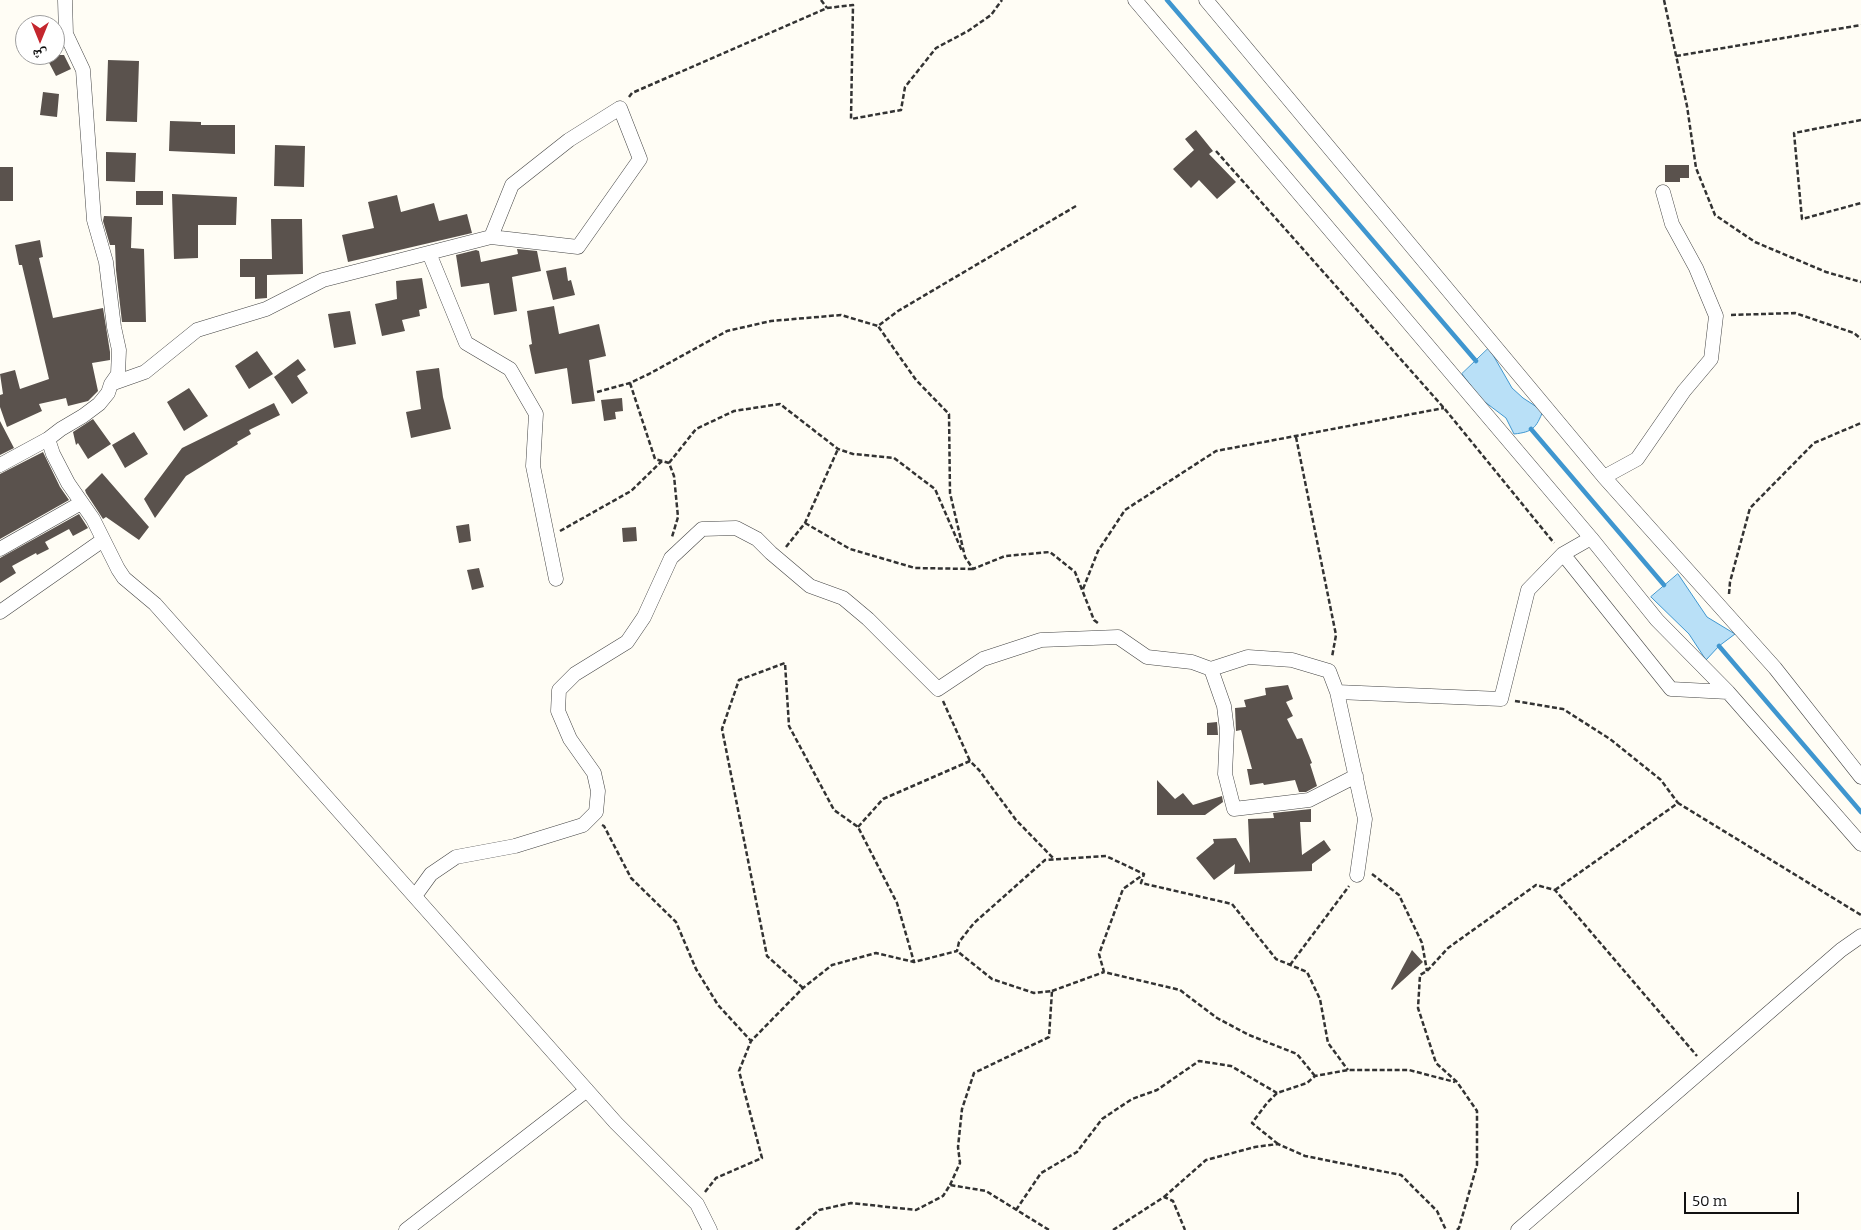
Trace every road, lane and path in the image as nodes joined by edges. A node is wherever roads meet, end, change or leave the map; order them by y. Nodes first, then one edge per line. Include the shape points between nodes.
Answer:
1 (65, 0) edge
2 (821, 0) edge
3 (1002, 0) edge
4 (1135, 0) edge
5 (1206, 0) edge
6 (1664, 0) edge
7 (827, 8) junction
8 (1861, 25) edge
9 (1676, 56) junction
10 (620, 108) junction
11 (1861, 120) edge
12 (1216, 151) dead end
13 (1663, 192) dead end
14 (1861, 203) edge
15 (1076, 206) dead end
16 (491, 237) junction
17 (429, 253) junction
18 (1861, 282) edge
19 (1716, 316) junction
20 (878, 326) junction
21 (1861, 339) edge
22 (630, 383) junction
23 (111, 384) junction
24 (597, 392) dead end
25 (1444, 408) junction
26 (1861, 423) edge
27 (1296, 436) junction
28 (48, 439) junction
29 (838, 449) junction
30 (663, 461) junction
31 (669, 463) junction
32 (0, 464) edge
33 (1604, 477) junction
34 (81, 503) junction
35 (805, 523) junction
36 (548, 538) junction
37 (1591, 538) junction
38 (103, 540) junction
39 (0, 550) edge
40 (679, 550) junction
41 (1563, 554) junction
42 (965, 557) junction
43 (777, 558) junction
44 (973, 569) junction
45 (556, 578) dead end
46 (1082, 590) junction
47 (0, 612) edge
48 (1727, 615) junction
49 (1118, 636) junction
50 (1211, 669) junction
51 (1329, 671) junction
52 (938, 689) junction
53 (1338, 692) junction
54 (1728, 692) junction
55 (1502, 699) junction
56 (970, 761) junction
57 (1356, 776) junction
58 (1861, 777) edge
59 (1678, 803) junction
60 (588, 820) junction
61 (858, 827) junction
62 (1861, 844) edge
63 (1054, 860) junction
64 (1144, 874) junction
65 (1357, 876) junction
66 (1555, 890) junction
67 (415, 896) junction
68 (1861, 915) edge
69 (1861, 936) edge
70 (957, 951) junction
71 (914, 962) junction
72 (1290, 965) junction
73 (1427, 970) junction
74 (1104, 972) junction
75 (803, 988) junction
76 (1052, 991) junction
77 (751, 1041) junction
78 (1706, 1067) junction
79 (1348, 1070) junction
80 (1314, 1076) junction
81 (1457, 1082) junction
82 (587, 1090) junction
83 (1277, 1093) junction
84 (1278, 1144) junction
85 (950, 1185) junction
86 (1164, 1197) junction
87 (696, 1204) junction
88 (1016, 1210) junction
89 (406, 1230) edge
90 (710, 1230) edge
91 (796, 1230) edge
92 (1049, 1230) edge
93 (1113, 1230) edge
94 (1185, 1230) edge
95 (1446, 1230) edge
96 (1457, 1230) edge
97 (1518, 1230) edge

1 - 23 street via 66,34 83,70 94,220 106,262 119,350 118,374
2 - 7 path
3 - 7 path via 991,15 936,48 905,87 901,110 850,120 853,5
4 - 37 street
5 - 33 street
6 - 9 path
7 - 10 path via 632,93
8 - 9 path
9 - 18 path via 1696,168 1714,214 1755,242 1826,272
10 - 16 street via 569,140 512,185
10 - 16 street via 640,159 578,246
11 - 14 path via 1794,133 1802,219
12 - 25 path
13 - 19 street via 1672,224 1696,268
15 - 20 path
16 - 17 street
17 - 23 street via 323,280 266,309 197,330 145,372
17 - 36 street via 466,343 510,369 536,414 532,466
19 - 21 path via 1796,313
19 - 33 street via 1711,359 1636,459
20 - 22 path via 841,315 771,321 727,332
20 - 42 path via 916,380 949,414 950,493
22 - 24 path
22 - 30 path via 655,459
23 - 28 street via 100,404
25 - 27 path
25 - 41 path
26 - 48 path via 1814,442 1750,508 1730,582
27 - 46 path via 1216,451 1125,510 1098,551
27 - 51 path via 1336,636
28 - 32 street
28 - 34 street via 68,484
29 - 31 path via 780,404 734,411 696,429
29 - 35 path
29 - 42 path via 852,454 894,458 934,489
30 - 31 path
30 - 36 path via 631,491
31 - 40 path via 674,476 678,517 670,542
33 - 48 street
34 - 38 street via 93,518
34 - 39 street
35 - 43 path
35 - 44 path via 850,549 915,568
36 - 45 street
37 - 41 street
37 - 54 street via 1657,620
38 - 47 street
38 - 67 street via 124,578 155,604
40 - 43 street via 702,529 736,528 757,539
40 - 60 street via 671,558 644,618 627,642 575,674 559,690 558,711 570,739 594,773 598,790 596,812
41 - 54 street via 1671,689
41 - 55 street via 1528,590
42 - 44 path
43 - 52 street via 810,586 842,598 868,619
44 - 46 path via 1005,556 1050,552 1075,572
46 - 49 path via 1094,620
48 - 58 street via 1775,668
49 - 50 street via 1147,657 1192,662
49 - 52 street via 1041,640 983,659
50 - 51 street via 1248,657 1292,660
50 - 57 street via 1224,706 1227,730 1225,774 1234,809 1309,800
51 - 53 street
52 - 56 path
53 - 55 street
53 - 57 street
54 - 62 street
55 - 59 path via 1564,709 1610,739 1661,780
56 - 61 path via 883,799
56 - 63 path via 1016,820
57 - 65 street via 1365,819
59 - 66 path
59 - 68 path
60 - 67 street via 583,825 515,846 456,857 431,874
60 - 77 path via 604,826 631,878 676,922 696,969 718,1005
61 - 71 path via 897,903
61 - 75 path via 834,810 790,726 785,663 739,680 722,728 766,956
63 - 64 path via 1106,856
63 - 70 path via 1045,860 974,923 959,942
64 - 72 path via 1141,883 1232,904 1276,959
64 - 74 path via 1123,889 1099,954
65 - 72 path
65 - 73 path via 1373,874 1399,894 1422,943
66 - 73 path via 1536,885 1448,948
66 - 78 path
67 - 82 street
69 - 78 street
70 - 71 path
70 - 76 path via 992,979 1034,993
71 - 75 path via 876,953 832,965
72 - 79 path via 1307,972 1320,999 1328,1043
73 - 81 path via 1420,975 1418,1008 1436,1062
74 - 76 path
74 - 80 path via 1180,990 1217,1018 1248,1035 1297,1054
75 - 77 path
76 - 85 path via 1049,1037 974,1073 962,1109 958,1147 960,1163
77 - 87 path via 739,1071 762,1158 716,1178
78 - 97 street
79 - 80 path
79 - 81 path via 1410,1070
80 - 83 path via 1307,1083
81 - 96 path via 1477,1111 1477,1165
82 - 87 street
82 - 89 street
83 - 84 path via 1252,1123
83 - 88 path via 1231,1066 1199,1060 1157,1090 1132,1099 1102,1119 1077,1152 1041,1173
84 - 86 path via 1206,1160
84 - 95 path via 1305,1156 1401,1175 1437,1210
85 - 88 path via 986,1191
85 - 91 path via 943,1196 916,1210 851,1203 819,1210
86 - 93 path
86 - 94 path via 1173,1201
87 - 90 street
88 - 92 path

